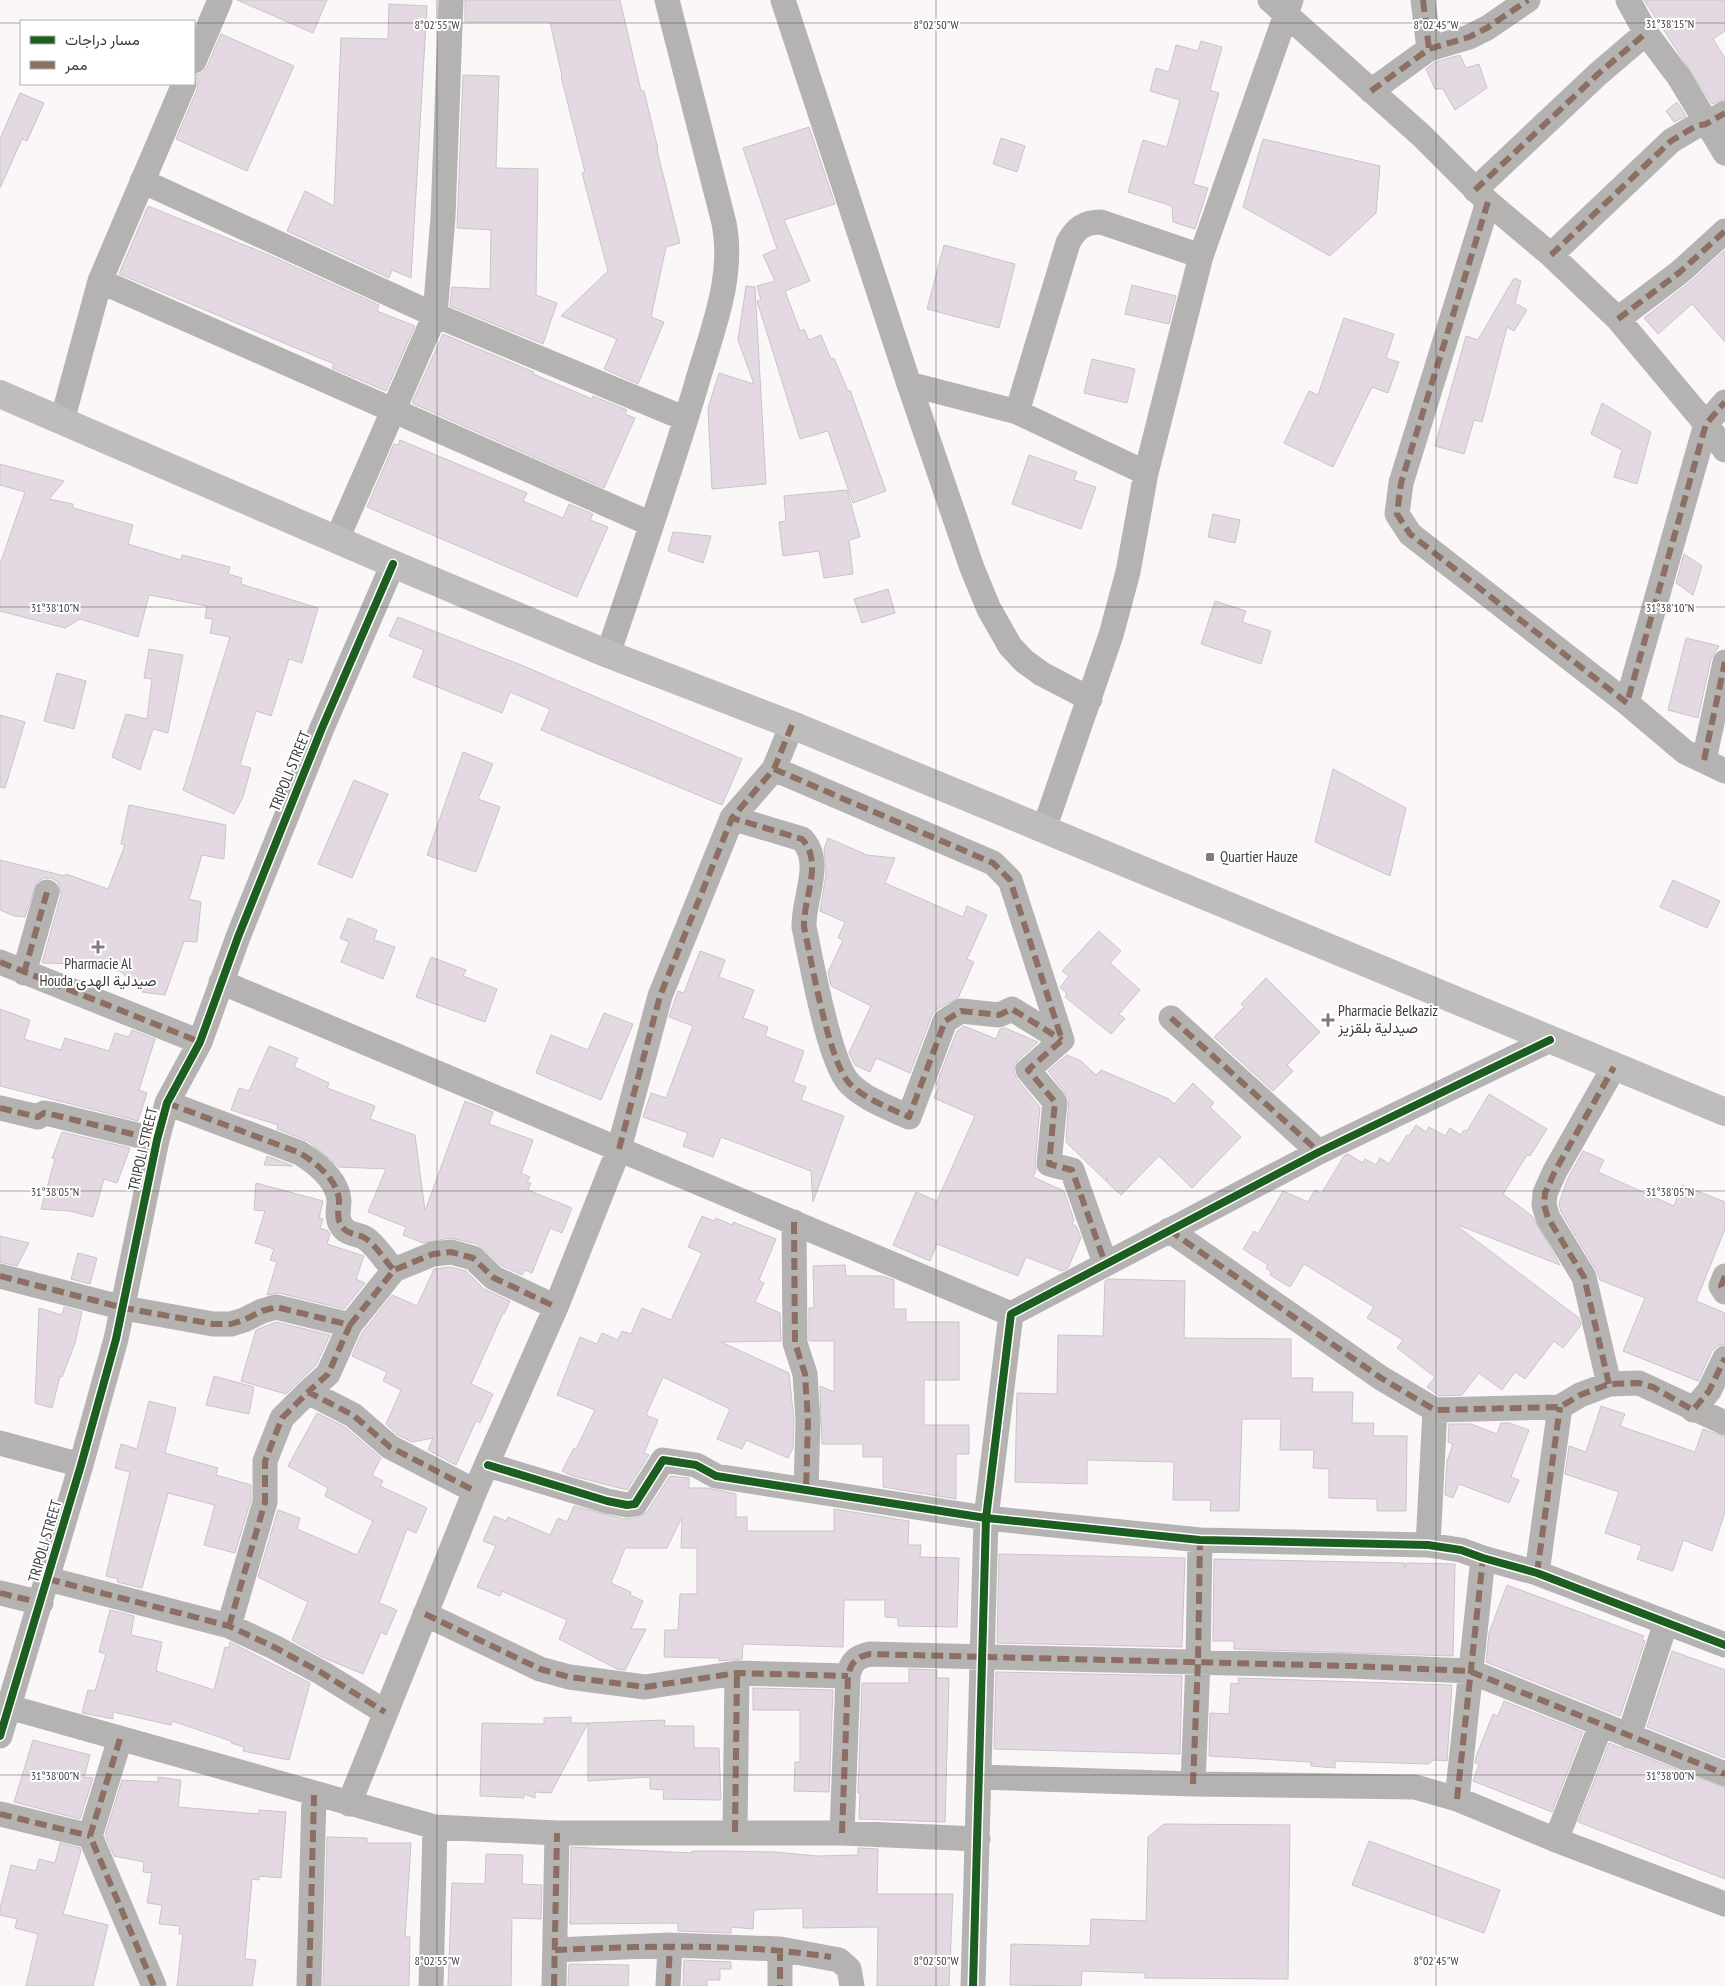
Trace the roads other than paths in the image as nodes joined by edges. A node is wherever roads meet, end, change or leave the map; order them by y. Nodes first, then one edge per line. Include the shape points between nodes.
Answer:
1 (220, 0) edge
2 (451, 0) edge
3 (667, 0) edge
4 (784, 0) edge
5 (1423, 0) edge
6 (1528, 0) edge
7 (1628, 0) edge
8 (1282, 5) edge
9 (1646, 32) junction
10 (1429, 48) junction
11 (195, 59) edge
12 (184, 85) edge
13 (1372, 91) junction
14 (1716, 119) edge
15 (1725, 153) edge
16 (142, 181) junction
17 (1481, 196) junction
18 (1725, 231) edge
19 (1551, 255) junction
20 (1201, 256) junction
21 (100, 281) junction
22 (435, 315) junction
23 (1618, 319) junction
24 (909, 384) junction
25 (0, 394) edge
26 (1725, 402) edge
27 (392, 411) junction
28 (1018, 412) junction
29 (686, 418) junction
30 (62, 421) junction
31 (1706, 424) junction
32 (1725, 450) edge
33 (1146, 473) junction
34 (651, 524) junction
35 (337, 539) junction
36 (393, 564) junction
37 (608, 654) junction
38 (1725, 662) edge
39 (1090, 699) junction
40 (1627, 703) junction
41 (792, 726) junction
42 (1715, 766) edge
43 (774, 769) junction
44 (732, 818) junction
45 (1044, 829) junction
46 (47, 892) dead end
47 (0, 962) edge
48 (24, 973) junction
49 (221, 982) junction
50 (1171, 1018) dead end
51 (1062, 1040) junction
52 (1550, 1040) junction
53 (200, 1042) junction
54 (1614, 1067) junction
55 (167, 1104) junction
56 (0, 1108) edge
57 (1725, 1112) edge
58 (157, 1140) junction
59 (618, 1149) junction
60 (1319, 1152) junction
61 (794, 1222) junction
62 (1168, 1230) junction
63 (1105, 1263) junction
64 (394, 1270) junction
65 (0, 1276) edge
66 (1725, 1276) edge
67 (1725, 1292) edge
68 (556, 1307) junction
69 (124, 1308) junction
70 (1011, 1314) junction
71 (350, 1326) junction
72 (1725, 1358) edge
73 (1609, 1384) junction
74 (308, 1392) junction
75 (1560, 1407) junction
76 (1435, 1410) junction
77 (1693, 1410) junction
78 (1725, 1423) edge
79 (0, 1443) edge
80 (81, 1465) junction
81 (488, 1465) junction
82 (806, 1490) junction
83 (475, 1491) junction
84 (986, 1518) junction
85 (1200, 1540) junction
86 (1428, 1545) junction
87 (1483, 1558) junction
88 (1537, 1573) junction
89 (48, 1579) junction
90 (0, 1593) edge
91 (41, 1603) junction
92 (425, 1614) junction
93 (1666, 1622) junction
94 (228, 1626) junction
95 (1725, 1645) edge
96 (983, 1656) junction
97 (1198, 1662) junction
98 (1469, 1671) junction
99 (737, 1673) junction
100 (848, 1676) junction
101 (9, 1707) junction
102 (385, 1712) junction
103 (1601, 1725) junction
104 (0, 1736) edge
105 (1629, 1736) junction
106 (120, 1739) junction
107 (1725, 1774) edge
108 (980, 1777) junction
109 (1193, 1784) junction
110 (314, 1795) junction
111 (1457, 1798) junction
112 (349, 1804) junction
113 (0, 1814) edge
114 (435, 1827) junction
115 (735, 1832) junction
116 (557, 1833) junction
117 (842, 1833) junction
118 (90, 1836) junction
119 (978, 1839) junction
120 (1556, 1840) junction
121 (1725, 1904) edge
122 (670, 1945) junction
123 (555, 1950) junction
124 (780, 1950) junction
125 (154, 1986) edge
126 (308, 1986) edge
127 (431, 1986) edge
128 (554, 1986) edge
129 (668, 1986) edge
130 (780, 1986) edge
131 (852, 1986) edge
132 (973, 1986) edge

1 - 11 street
2 - 22 street via 443,217
3 - 29 street via 728,242 725,281
4 - 24 street
5 - 10 street
6 - 10 street via 1481,31
7 - 9 street
8 - 13 street
8 - 20 street
9 - 14 street
9 - 17 street via 1591,80
10 - 13 street
12 - 16 street
13 - 17 street
14 - 15 street
14 - 19 street via 1671,141
16 - 21 street
16 - 22 street
17 - 19 street
17 - 40 street via 1401,483 1397,514 1410,534
18 - 23 street via 1680,272
19 - 23 street
20 - 28 street via 1101,222 1082,225 1068,243
20 - 33 street
21 - 27 street
21 - 30 street
22 - 27 street
22 - 29 street
23 - 31 street
24 - 28 street
24 - 39 street via 972,568 1000,630 1010,646 1030,665
25 - 30 main road
26 - 31 street
27 - 34 street
27 - 35 street
28 - 33 street
29 - 34 street
30 - 35 main road
31 - 32 street
31 - 40 street
33 - 39 street via 1128,572
34 - 37 street
35 - 36 main road
36 - 37 main road
36 - 49 street, TRIPOLI STREET via 318,737
37 - 41 main road
38 - 42 street
39 - 45 street
40 - 42 street via 1685,752
41 - 43 street
41 - 45 main road
43 - 44 street
43 - 51 street via 993,863 1005,873 1014,890
44 - 51 street via 802,839 810,847 812,871 804,927 834,1056 848,1083 861,1093 909,1117 945,1022 961,1010 999,1015 1012,1009
44 - 59 street via 660,996
45 - 52 main road
46 - 48 street
47 - 48 street
48 - 53 street
49 - 53 street, TRIPOLI STREET
49 - 59 street
50 - 60 street
51 - 63 street via 1028,1070 1055,1102 1049,1164 1072,1170
52 - 54 main road
52 - 60 street
53 - 55 street, TRIPOLI STREET
54 - 57 main road
54 - 73 street via 1555,1171 1545,1193 1544,1205 1552,1225 1584,1277
55 - 58 street, TRIPOLI STREET
55 - 64 street via 300,1153 313,1162 333,1184 339,1198 337,1218 344,1229 364,1238
56 - 58 street via 38,1116 50,1114
58 - 69 street, TRIPOLI STREET
59 - 61 street
59 - 68 street
60 - 62 street
61 - 70 street
61 - 82 street via 796,1343 805,1374 808,1421
62 - 63 street
62 - 76 street via 1381,1378
63 - 70 street
64 - 68 street via 433,1254 451,1252 473,1258 494,1278
64 - 71 street
65 - 69 street
66 - 67 street via 1722,1286
68 - 81 street
69 - 71 street via 213,1324 231,1324 276,1307
69 - 80 street, TRIPOLI STREET
70 - 84 street
71 - 74 street via 328,1374
72 - 77 street via 1708,1391
73 - 75 street
73 - 77 street via 1640,1383 1653,1387
74 - 83 street via 353,1415 390,1447
74 - 94 street via 282,1418 265,1461 265,1502
75 - 76 street
75 - 88 street
76 - 86 street
77 - 78 street
79 - 80 street
80 - 89 street, TRIPOLI STREET
81 - 82 street via 627,1505 635,1504 663,1460 696,1465 716,1476
81 - 83 street
82 - 84 street
83 - 92 street
84 - 85 street
84 - 96 street
85 - 86 street
85 - 97 street
86 - 87 street via 1461,1550
87 - 88 street
87 - 98 street
88 - 93 street
89 - 91 street, TRIPOLI STREET
89 - 94 street
90 - 91 street
91 - 101 street, TRIPOLI STREET
92 - 99 street via 540,1669 569,1678 645,1687
92 - 102 street
93 - 95 street
93 - 105 street
94 - 102 street via 322,1673
96 - 97 street
96 - 100 street via 870,1654 853,1662
96 - 108 street
97 - 98 street
97 - 109 street
98 - 103 street
98 - 111 street
99 - 100 street
99 - 115 street
100 - 117 street
101 - 104 street, TRIPOLI STREET
101 - 106 street
102 - 112 street
103 - 105 street
103 - 120 street
105 - 107 street
106 - 110 street
106 - 118 street
108 - 109 street
108 - 119 street
109 - 111 street via 1415,1787
110 - 112 street
110 - 126 street
111 - 120 street
112 - 114 street
113 - 118 street
114 - 116 street
114 - 127 street
115 - 116 street
115 - 117 street
116 - 123 street
117 - 119 street
118 - 125 street
119 - 132 street
120 - 121 street
122 - 123 street
122 - 124 street
122 - 129 street
123 - 128 street
124 - 130 street
124 - 131 street via 839,1960 849,1969

